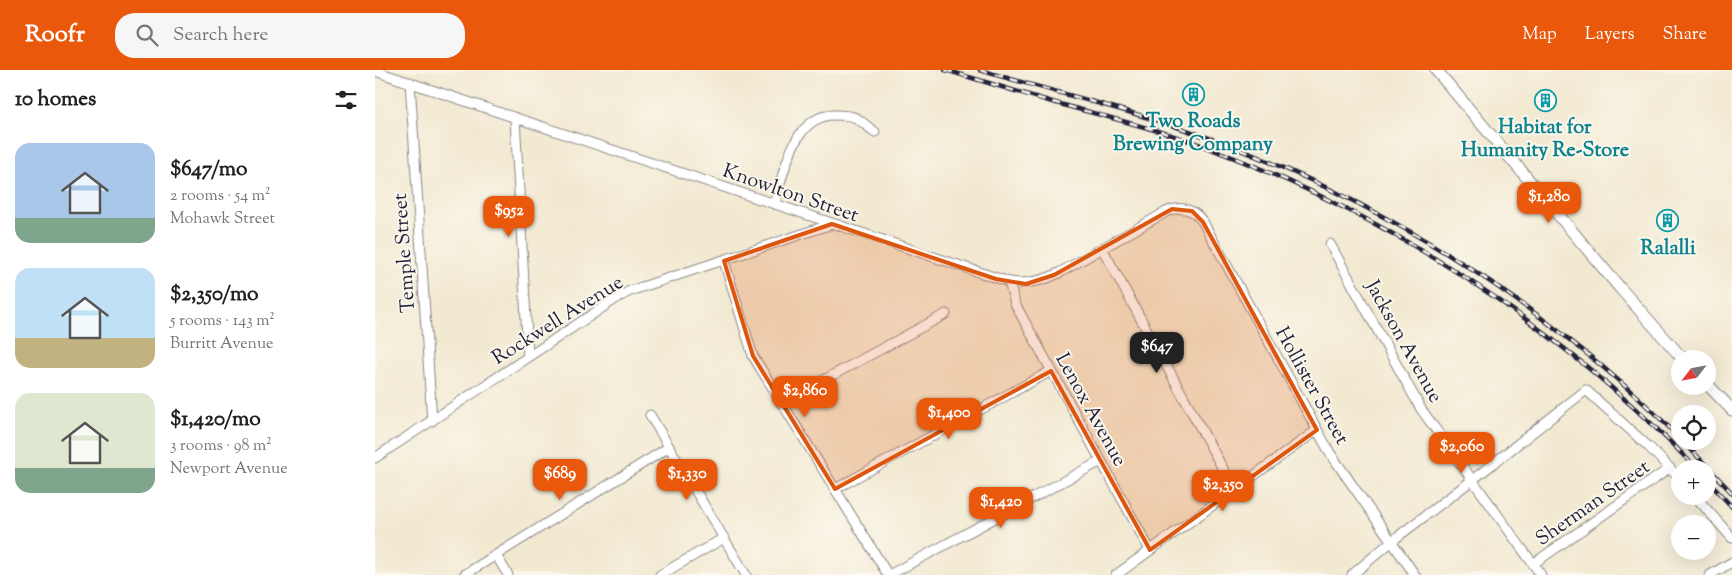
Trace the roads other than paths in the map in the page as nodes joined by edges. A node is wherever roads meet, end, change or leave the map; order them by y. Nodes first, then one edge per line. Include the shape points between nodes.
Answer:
1 (1437, 70) edge
2 (375, 71) edge
3 (410, 82) junction
4 (515, 118) junction
5 (875, 132) dead end
6 (774, 204) junction
7 (1187, 209) joint
8 (832, 224) junction
9 (1330, 244) dead end
10 (1102, 248) junction
11 (724, 260) junction
12 (1009, 282) junction
13 (946, 314) dead end
14 (1675, 350) edge
15 (528, 356) junction
16 (1051, 371) junction
17 (1716, 393) edge
18 (781, 402) junction
19 (1732, 410) edge
20 (650, 415) dead end
21 (431, 421) junction
22 (1317, 430) junction
23 (669, 448) junction
24 (375, 458) edge
25 (1101, 461) junction
26 (1670, 468) joint
27 (1473, 480) junction
28 (835, 489) junction
29 (1234, 489) junction
30 (1703, 505) edge
31 (723, 538) junction
32 (1732, 538) edge
33 (1392, 541) junction
34 (1150, 550) junction
35 (496, 555) junction
36 (1732, 562) edge
37 (1533, 564) junction
38 (464, 575) edge
39 (508, 575) edge
40 (660, 575) edge
41 (746, 575) edge
42 (889, 575) edge
43 (1116, 575) edge
44 (1352, 575) edge
45 (1415, 575) edge
46 (1541, 575) edge
47 (1710, 575) edge

1 - 14 main road
2 - 3 street, Knowlton Street
3 - 4 street, Knowlton Street
3 - 21 street, Temple Street
4 - 6 street, Knowlton Street
4 - 15 street
5 - 6 street via 852,117 831,115 814,120 802,131 792,148
6 - 8 street, Knowlton Street
7 - 10 street, Knowlton Street via 1166,212
7 - 22 street, Hollister Street via 1203,222
8 - 11 street, Rockwell Avenue
8 - 12 street, Knowlton Street
9 - 27 street, Jackson Avenue via 1421,408
10 - 12 street, Knowlton Street via 1042,280 1026,284
10 - 29 street
11 - 15 street, Rockwell Avenue via 617,298
11 - 18 street via 753,356
12 - 16 street, Lenox Avenue via 1015,304
13 - 18 street
15 - 21 street, Rockwell Avenue
16 - 25 street, Lenox Avenue
16 - 28 street
17 - 19 main road
18 - 28 street
20 - 23 street
21 - 24 street, Rockwell Avenue
22 - 29 street
22 - 33 street, Hollister Street via 1345,476
23 - 31 street
23 - 35 street
25 - 34 street, Lenox Avenue
25 - 42 street
26 - 27 street via 1586,390
26 - 37 street, Sherman Street
27 - 33 street
27 - 37 street, Jackson Avenue
28 - 42 street
29 - 34 street
30 - 32 street
31 - 40 street
31 - 41 street
33 - 44 street
33 - 45 street, Hollister Street
34 - 43 street
35 - 38 street
35 - 39 street
36 - 47 street
37 - 46 street, Jackson Avenue

